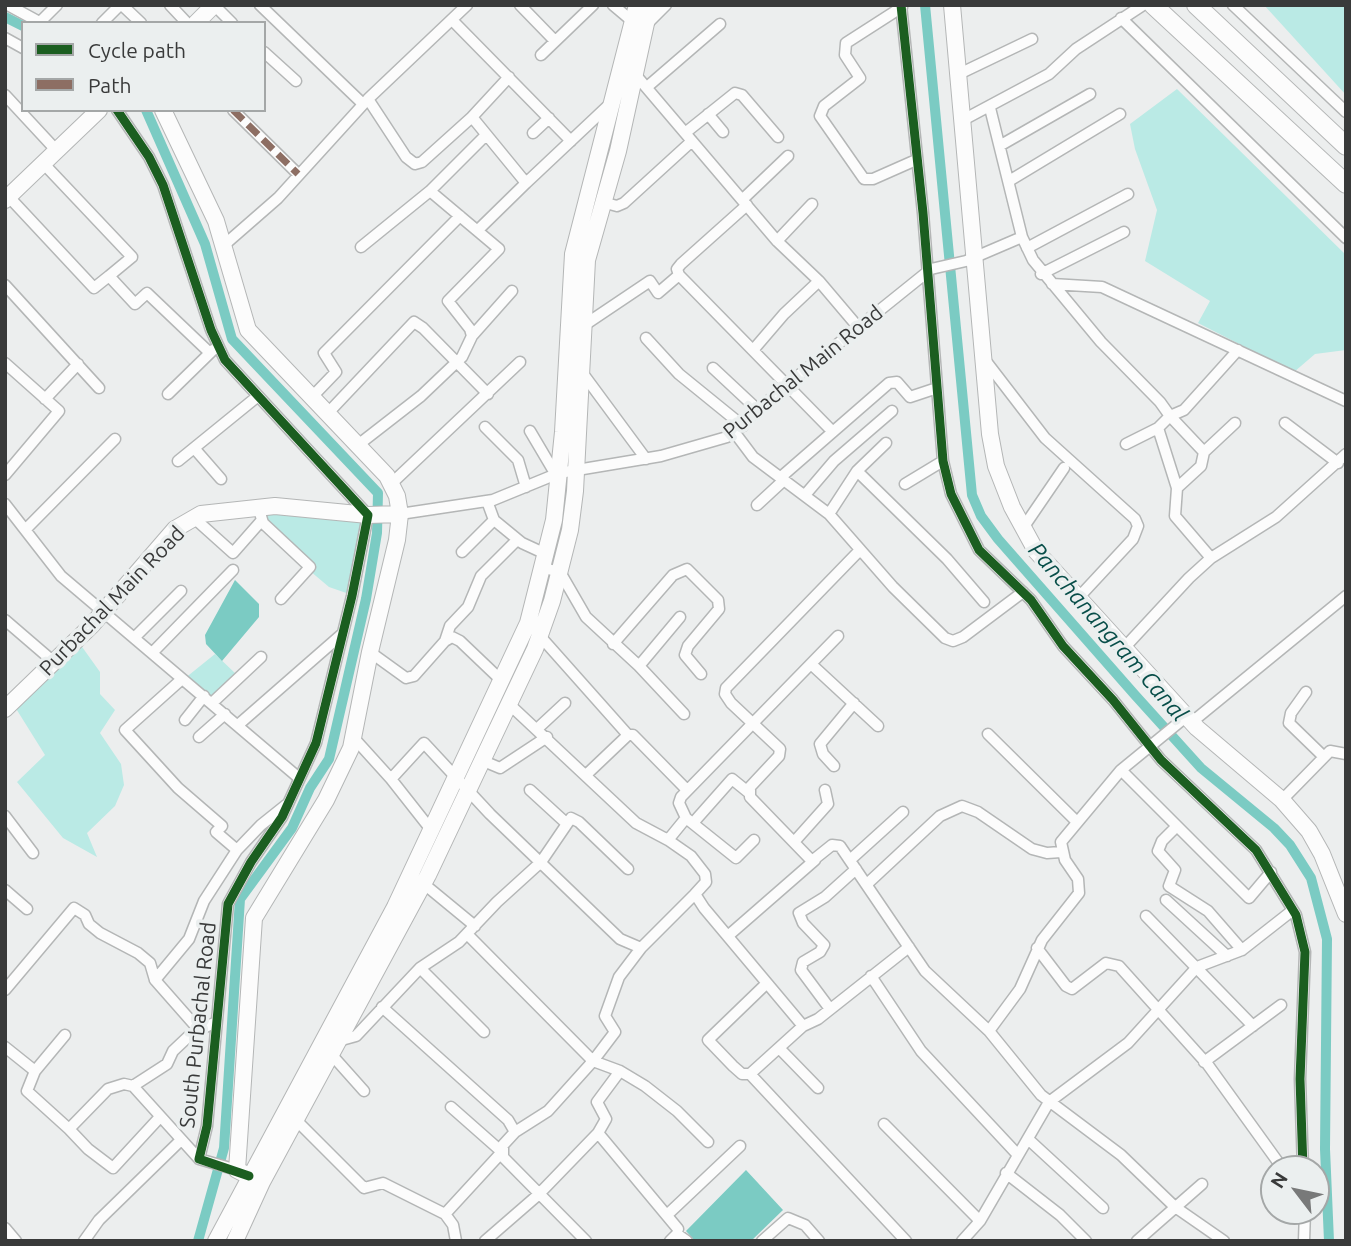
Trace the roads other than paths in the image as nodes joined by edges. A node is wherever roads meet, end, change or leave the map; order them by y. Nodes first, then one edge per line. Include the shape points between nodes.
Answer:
1 (8, 5) edge
2 (57, 5) edge
3 (121, 5) edge
4 (170, 5) edge
5 (214, 5) edge
6 (260, 5) edge
7 (520, 5) edge
8 (593, 5) edge
9 (612, 5) edge
10 (650, 5) edge
11 (666, 5) edge
12 (952, 5) edge
13 (1116, 5) edge
14 (1143, 5) edge
15 (1153, 5) edge
16 (1196, 5) edge
17 (1233, 5) edge
18 (902, 6) edge
19 (462, 7) edge
20 (1124, 16) junction
21 (638, 17) edge
22 (452, 20) junction
23 (39, 21) edge
24 (42, 21) edge
25 (104, 21) edge
26 (139, 21) edge
27 (185, 21) edge
28 (198, 21) edge
29 (230, 21) edge
30 (720, 24) dead end
31 (5, 38) edge
32 (1032, 39) dead end
33 (555, 41) junction
34 (21, 47) edge
35 (266, 54) edge
36 (541, 55) dead end
37 (634, 72) junction
38 (960, 74) junction
39 (509, 77) junction
40 (296, 81) dead end
41 (647, 87) junction
42 (1090, 94) dead end
43 (5, 95) edge
44 (366, 102) junction
45 (611, 103) junction
46 (990, 108) junction
47 (97, 112) edge
48 (118, 112) edge
49 (164, 112) edge
50 (235, 112) edge
51 (1346, 112) edge
52 (708, 114) junction
53 (1121, 114) dead end
54 (472, 117) junction
55 (549, 118) junction
56 (963, 120) junction
57 (723, 132) dead end
58 (533, 133) dead end
59 (486, 135) junction
60 (688, 137) junction
61 (778, 137) dead end
62 (571, 141) junction
63 (1001, 145) junction
64 (1346, 146) edge
65 (55, 150) junction
66 (788, 156) dead end
67 (916, 160) junction
68 (43, 163) junction
69 (298, 174) junction
70 (1009, 181) junction
71 (526, 183) junction
72 (1346, 184) edge
73 (430, 191) junction
74 (9, 192) edge
75 (1128, 194) dead end
76 (602, 202) junction
77 (745, 202) junction
78 (812, 204) dead end
79 (460, 216) junction
80 (478, 230) junction
81 (1124, 232) dead end
82 (1346, 238) edge
83 (777, 241) junction
84 (1025, 243) junction
85 (223, 246) junction
86 (361, 247) dead end
87 (970, 259) junction
88 (927, 273) junction
89 (1041, 274) junction
90 (679, 275) junction
91 (110, 276) junction
92 (819, 281) junction
93 (1052, 284) junction
94 (5, 285) edge
95 (512, 291) dead end
96 (583, 326) junction
97 (858, 327) junction
98 (472, 336) junction
99 (646, 338) dead end
100 (213, 349) junction
101 (754, 349) junction
102 (1238, 350) junction
103 (984, 360) junction
104 (457, 362) junction
105 (520, 362) dead end
106 (5, 363) edge
107 (78, 364) junction
108 (713, 368) dead end
109 (581, 371) junction
110 (788, 384) junction
111 (937, 387) junction
112 (99, 388) dead end
113 (168, 394) dead end
114 (488, 394) junction
115 (258, 396) junction
116 (311, 398) junction
117 (46, 399) junction
118 (1346, 401) edge
119 (759, 411) junction
120 (892, 411) dead end
121 (327, 414) junction
122 (1170, 416) junction
123 (1235, 423) dead end
124 (1285, 423) dead end
125 (485, 427) dead end
126 (1158, 428) junction
127 (739, 430) junction
128 (530, 431) dead end
129 (832, 431) junction
130 (115, 439) dead end
131 (886, 443) dead end
132 (1126, 444) dead end
133 (358, 445) junction
134 (194, 448) junction
135 (1205, 452) junction
136 (1346, 454) edge
137 (646, 459) junction
138 (178, 461) dead end
139 (943, 461) junction
140 (1338, 463) junction
141 (1064, 468) dead end
142 (576, 470) junction
143 (857, 471) junction
144 (558, 474) junction
145 (5, 475) edge
146 (783, 478) junction
147 (221, 479) dead end
148 (392, 483) junction
149 (905, 484) dead end
150 (526, 487) junction
151 (1177, 488) junction
152 (805, 495) junction
153 (487, 501) junction
154 (5, 503) edge
155 (757, 505) dead end
156 (260, 513) junction
157 (401, 514) junction
158 (829, 514) junction
159 (370, 515) junction
160 (194, 518) junction
161 (494, 520) junction
162 (1023, 528) junction
163 (26, 529) junction
164 (517, 540) junction
165 (860, 550) junction
166 (462, 552) dead end
167 (1212, 558) junction
168 (551, 565) junction
169 (233, 570) dead end
170 (181, 591) dead end
171 (1023, 592) junction
172 (1080, 596) junction
173 (1346, 596) edge
174 (281, 599) dead end
175 (984, 602) dead end
176 (104, 611) junction
177 (680, 617) dead end
178 (5, 620) edge
179 (342, 635) junction
180 (540, 636) junction
181 (838, 636) dead end
182 (135, 637) junction
183 (445, 641) junction
184 (613, 644) junction
185 (1125, 647) junction
186 (153, 652) junction
187 (370, 652) junction
188 (261, 657) dead end
189 (55, 663) junction
190 (811, 664) junction
191 (639, 666) junction
192 (701, 674) dead end
193 (182, 679) junction
194 (503, 682) junction
195 (1306, 692) dead end
196 (208, 700) junction
197 (565, 702) dead end
198 (854, 703) junction
199 (509, 704) junction
200 (5, 709) edge
201 (225, 714) junction
202 (684, 714) dead end
203 (185, 720) dead end
204 (1184, 721) junction
205 (750, 723) junction
206 (237, 725) junction
207 (878, 726) dead end
208 (537, 729) junction
209 (988, 734) dead end
210 (628, 735) junction
211 (200, 737) dead end
212 (353, 737) junction
213 (547, 737) junction
214 (1153, 741) junction
215 (1346, 754) edge
216 (1323, 756) junction
217 (481, 760) junction
218 (834, 766) dead end
219 (1121, 770) junction
220 (587, 774) junction
221 (299, 778) junction
222 (391, 779) junction
223 (462, 782) junction
224 (530, 790) dead end
225 (687, 790) junction
226 (825, 790) dead end
227 (748, 792) junction
228 (1282, 800) junction
229 (288, 804) junction
230 (903, 812) dead end
231 (5, 816) edge
232 (690, 820) junction
233 (1077, 822) junction
234 (566, 823) junction
235 (1177, 826) junction
236 (432, 831) junction
237 (668, 840) junction
238 (754, 840) dead end
239 (794, 842) junction
240 (237, 850) junction
241 (1061, 852) junction
242 (33, 853) dead end
243 (815, 860) junction
244 (541, 862) junction
245 (853, 864) junction
246 (628, 869) dead end
247 (1271, 873) junction
248 (424, 884) junction
249 (867, 884) junction
250 (5, 890) edge
251 (695, 894) junction
252 (1166, 900) dead end
253 (27, 909) dead end
254 (1293, 910) junction
255 (1346, 914) edge
256 (1146, 915) dead end
257 (471, 930) junction
258 (729, 935) junction
259 (909, 947) junction
260 (641, 948) junction
261 (1037, 948) junction
262 (1242, 950) junction
263 (1227, 956) junction
264 (1197, 967) junction
265 (420, 968) junction
266 (871, 976) junction
267 (155, 980) junction
268 (766, 984) junction
269 (5, 990) edge
270 (1281, 1005) dead end
271 (382, 1007) junction
272 (830, 1009) junction
273 (1159, 1012) junction
274 (216, 1022) junction
275 (803, 1026) junction
276 (1253, 1026) junction
277 (199, 1030) junction
278 (989, 1031) junction
279 (484, 1032) dead end
280 (65, 1035) dead end
281 (5, 1047) edge
282 (334, 1048) junction
283 (779, 1048) junction
284 (593, 1061) junction
285 (1204, 1062) junction
286 (620, 1071) junction
287 (35, 1072) junction
288 (750, 1074) junction
289 (310, 1081) junction
290 (133, 1086) junction
291 (817, 1088) dead end
292 (364, 1091) dead end
293 (1049, 1102) junction
294 (451, 1107) dead end
295 (159, 1117) junction
296 (298, 1121) junction
297 (884, 1124) dead end
298 (69, 1129) junction
299 (515, 1132) junction
300 (598, 1133) junction
301 (1028, 1139) junction
302 (180, 1141) junction
303 (708, 1142) dead end
304 (740, 1146) dead end
305 (502, 1152) junction
306 (1018, 1155) junction
307 (1273, 1155) edge
308 (1303, 1155) edge
309 (200, 1159) junction
310 (241, 1172) junction
311 (1006, 1173) junction
312 (1202, 1184) dead end
313 (538, 1195) junction
314 (1175, 1207) junction
315 (1103, 1208) dead end
316 (445, 1214) junction
317 (667, 1215) junction
318 (981, 1221) junction
319 (5, 1228) edge
320 (678, 1229) dead end
321 (496, 1231) junction
322 (16, 1241) edge
323 (84, 1241) edge
324 (216, 1241) edge
325 (235, 1241) edge
326 (456, 1241) edge
327 (485, 1241) edge
328 (506, 1241) edge
329 (586, 1241) edge
330 (670, 1241) edge
331 (687, 1241) edge
332 (762, 1241) edge
333 (819, 1241) edge
334 (906, 1241) edge
335 (962, 1241) edge
336 (1086, 1241) edge
337 (1137, 1241) edge
338 (1224, 1241) edge

1 - 23 street
2 - 24 street
3 - 25 street
3 - 26 street
4 - 27 street
5 - 28 street
5 - 29 street
6 - 44 street
7 - 33 street
8 - 33 street
9 - 21 street
10 - 21 street
11 - 21 street
12 - 38 street
13 - 20 street
14 - 20 street
15 - 72 main road
16 - 64 main road
17 - 51 street
18 - 67 street
18 - 67 street via 846,43 845,55 860,78 824,106 820,116 864,178 873,179
19 - 22 street
20 - 46 street via 1069,54 1049,74
20 - 82 street
21 - 37 street
21 - 45 street
22 - 39 street
22 - 44 street
30 - 41 street
31 - 34 street
32 - 38 street
33 - 36 street
35 - 40 street
37 - 41 street
37 - 76 street
38 - 56 street
39 - 54 street
39 - 55 street
41 - 60 street
42 - 63 street
43 - 65 street
44 - 54 street via 415,164
44 - 69 street
45 - 62 street
45 - 144 street via 573,254
46 - 56 street
46 - 63 street
47 - 65 street
48 - 100 street via 163,185
49 - 85 street via 211,209
50 - 69 street
52 - 57 street
52 - 60 street
52 - 61 street via 735,93 742,95
53 - 70 street
54 - 59 street
55 - 58 street
55 - 62 street
56 - 87 street
59 - 71 street
59 - 73 street
60 - 76 street via 624,203
60 - 77 street
62 - 71 street
63 - 70 street
65 - 68 street
66 - 77 street
67 - 88 street
68 - 74 street
68 - 91 street via 132,257
69 - 85 street
70 - 84 street
71 - 80 street
73 - 79 street
73 - 86 street
74 - 91 street via 94,288
75 - 84 street, Purbachal Main Road
76 - 96 street via 587,260
77 - 83 street
77 - 90 street via 681,264
78 - 83 street
79 - 80 street
79 - 116 street via 324,353 336,372
80 - 98 street via 499,250 448,301
81 - 89 street
83 - 92 street
84 - 87 street, Purbachal Main Road
84 - 89 street
85 - 116 street via 248,330
87 - 88 street, Purbachal Main Road
87 - 103 street
88 - 97 street, Purbachal Main Road
88 - 111 street
89 - 93 street
90 - 96 street via 658,293 650,281
90 - 101 street
91 - 100 street via 135,304 147,293
92 - 97 street
92 - 101 street
93 - 102 street via 1102,287
93 - 122 street
94 - 107 street
95 - 98 street
96 - 109 street
97 - 110 street, Purbachal Main Road
98 - 104 street
99 - 127 street
100 - 113 street
100 - 115 street
101 - 110 street
102 - 118 street
102 - 122 street via 1184,410
103 - 162 street via 996,466
103 - 172 street via 1045,439 1138,526 1133,539
104 - 114 street
104 - 121 street via 414,323
104 - 133 street via 421,397
105 - 114 street
106 - 117 street
107 - 112 street
107 - 117 street
108 - 119 street
109 - 137 street
109 - 142 street
110 - 119 street, Purbachal Main Road
110 - 129 street
111 - 129 street via 911,397 892,382
111 - 139 street
114 - 148 street
115 - 134 street
115 - 159 street
116 - 121 street
117 - 145 street via 58,413
119 - 127 street, Purbachal Main Road
120 - 152 street via 842,453
121 - 133 street
122 - 126 street
122 - 135 street
123 - 135 street
124 - 140 street
125 - 150 street via 518,460
126 - 132 street
126 - 151 street
127 - 137 street, Purbachal Main Road via 710,444
127 - 146 street via 753,457
128 - 144 street
129 - 146 street
130 - 163 street
131 - 143 street
133 - 148 street
134 - 138 street
134 - 147 street
135 - 151 street via 1201,466
136 - 140 street
137 - 142 street, Purbachal Main Road
139 - 149 street
139 - 171 street via 950,494 979,550
140 - 167 street via 1276,517
141 - 162 street
142 - 144 street, Purbachal Main Road
142 - 168 street via 570,530
143 - 158 street
143 - 175 street
144 - 150 street, Purbachal Main Road
144 - 168 street
146 - 152 street
146 - 155 street
148 - 157 street
150 - 153 street, Purbachal Main Road
151 - 167 street via 1175,516
152 - 158 street
153 - 157 street, Purbachal Main Road
153 - 161 street
154 - 163 street
156 - 159 street, Purbachal Main Road
156 - 160 street, Purbachal Main Road via 208,511
156 - 160 street via 233,553
156 - 174 street via 310,567
157 - 159 street, Purbachal Main Road
157 - 187 street
158 - 165 street
159 - 179 street, South Purbachal Road
160 - 176 street, Purbachal Main Road via 176,529
161 - 164 street
161 - 166 street
162 - 172 street via 1036,551
163 - 176 street via 56,571
164 - 168 street
164 - 183 street via 481,576 468,607 447,630
165 - 171 street via 933,629 953,641
165 - 205 street via 729,681 724,694
167 - 185 street via 1160,606
168 - 180 street
168 - 184 street via 586,617
168 - 194 street
169 - 186 street
170 - 182 street
171 - 214 street via 1063,646
172 - 185 street
173 - 204 street
176 - 182 street
176 - 189 street, Purbachal Main Road
177 - 191 street
178 - 189 street
179 - 206 street
179 - 221 street, South Purbachal Road via 316,743
180 - 199 street
180 - 210 street
181 - 190 street
182 - 186 street
183 - 187 street via 414,676 406,678
183 - 194 street via 452,637 460,641
184 - 191 street
184 - 192 street via 673,575 687,569 718,600 716,616 685,655
185 - 204 street
186 - 193 street
187 - 212 street
188 - 196 street
189 - 200 street, Purbachal Main Road
190 - 198 street
190 - 205 street
191 - 202 street
193 - 196 street
193 - 240 street via 125,730 178,788 222,826 216,832
194 - 223 street
195 - 216 street via 1289,723
196 - 201 street
196 - 203 street
197 - 208 street
198 - 207 street
198 - 218 street via 820,744
199 - 208 street
199 - 217 street
201 - 206 street
201 - 211 street
204 - 214 street
204 - 228 street
205 - 225 street
205 - 227 street via 781,753
206 - 221 street
208 - 213 street
209 - 233 street
210 - 220 street
210 - 225 street via 638,738
212 - 222 street
212 - 310 street via 326,800 254,918
213 - 217 street via 500,768
213 - 220 street
214 - 219 street
214 - 247 street via 1202,801 1248,841
215 - 216 street via 1331,751
216 - 228 street
217 - 223 street
219 - 233 street
219 - 235 street
220 - 237 street via 636,823
221 - 229 street, South Purbachal Road
222 - 223 street via 424,743
222 - 236 street
223 - 236 street
223 - 244 street
223 - 248 street
224 - 234 street
225 - 232 street via 679,800
226 - 239 street via 828,804
227 - 232 street via 732,779
227 - 239 street
228 - 255 street via 1322,854
229 - 240 street
229 - 274 street, South Purbachal Road via 228,904
230 - 245 street
231 - 242 street
232 - 237 street
232 - 238 street via 736,858
233 - 241 street via 1061,842
234 - 244 street
234 - 246 street via 571,818 579,821
235 - 247 street via 1249,898
235 - 262 street via 1158,851 1175,870 1169,886 1208,911
236 - 289 street
237 - 251 street via 691,856 705,874 706,882
239 - 243 street
240 - 267 street via 204,901 189,939
241 - 249 street via 1032,849 978,812 962,807 940,816
241 - 261 street via 1078,879 1079,893
243 - 245 street via 836,844
243 - 258 street
244 - 257 street
244 - 260 street via 620,939
245 - 249 street
245 - 272 street via 825,897 799,914 824,945 803,962 801,970
247 - 254 street
248 - 257 street
248 - 282 street
249 - 259 street
250 - 253 street
251 - 258 street
251 - 260 street
252 - 263 street
254 - 262 street
254 - 308 street via 1305,952
256 - 264 street
257 - 265 street
257 - 284 street
258 - 268 street
259 - 266 street
259 - 278 street via 940,988
260 - 284 street via 619,977 606,1009 605,1021 614,1029 614,1036
261 - 273 street via 1072,989 1106,963 1114,963
261 - 278 street via 1020,989
262 - 263 street
263 - 264 street
264 - 273 street
264 - 276 street
265 - 271 street
265 - 279 street
266 - 272 street
266 - 306 street via 921,1051
267 - 269 street via 150,963 100,933 74,908
267 - 277 street
268 - 275 street
268 - 288 street via 708,1040 733,1066
270 - 276 street
271 - 282 street via 356,1036
271 - 299 street via 466,1079
272 - 275 street
273 - 285 street
273 - 293 street via 1128,1043
274 - 277 street
274 - 309 street, South Purbachal Road
275 - 283 street
276 - 285 street
277 - 290 street via 173,1051 167,1064
278 - 293 street
280 - 287 street
281 - 287 street
282 - 289 street
282 - 292 street
283 - 288 street
283 - 291 street
284 - 286 street
284 - 299 street via 548,1111
285 - 307 street
286 - 300 street via 597,1102 606,1119
286 - 303 street via 677,1111
287 - 298 street via 27,1091
288 - 334 street
289 - 296 street
289 - 310 street
290 - 295 street
290 - 298 street via 108,1089
293 - 301 street
293 - 314 street via 1121,1155
294 - 305 street
295 - 298 street via 113,1168
295 - 302 street
296 - 316 street via 364,1188 383,1183
296 - 325 street via 262,1182
297 - 318 street
299 - 305 street
300 - 313 street
300 - 317 street
301 - 306 street
301 - 315 street
302 - 309 street
302 - 323 street via 99,1220
304 - 317 street
305 - 313 street
305 - 316 street
306 - 311 street
309 - 310 street, South Purbachal Road
310 - 324 street
311 - 318 street
311 - 336 street
312 - 314 street
313 - 321 street
313 - 329 street
314 - 337 street
314 - 338 street
316 - 326 street
317 - 320 street
318 - 335 street
319 - 322 street
321 - 327 street
321 - 328 street
330 - 331 street via 677,1234
332 - 333 street via 788,1218 805,1225

